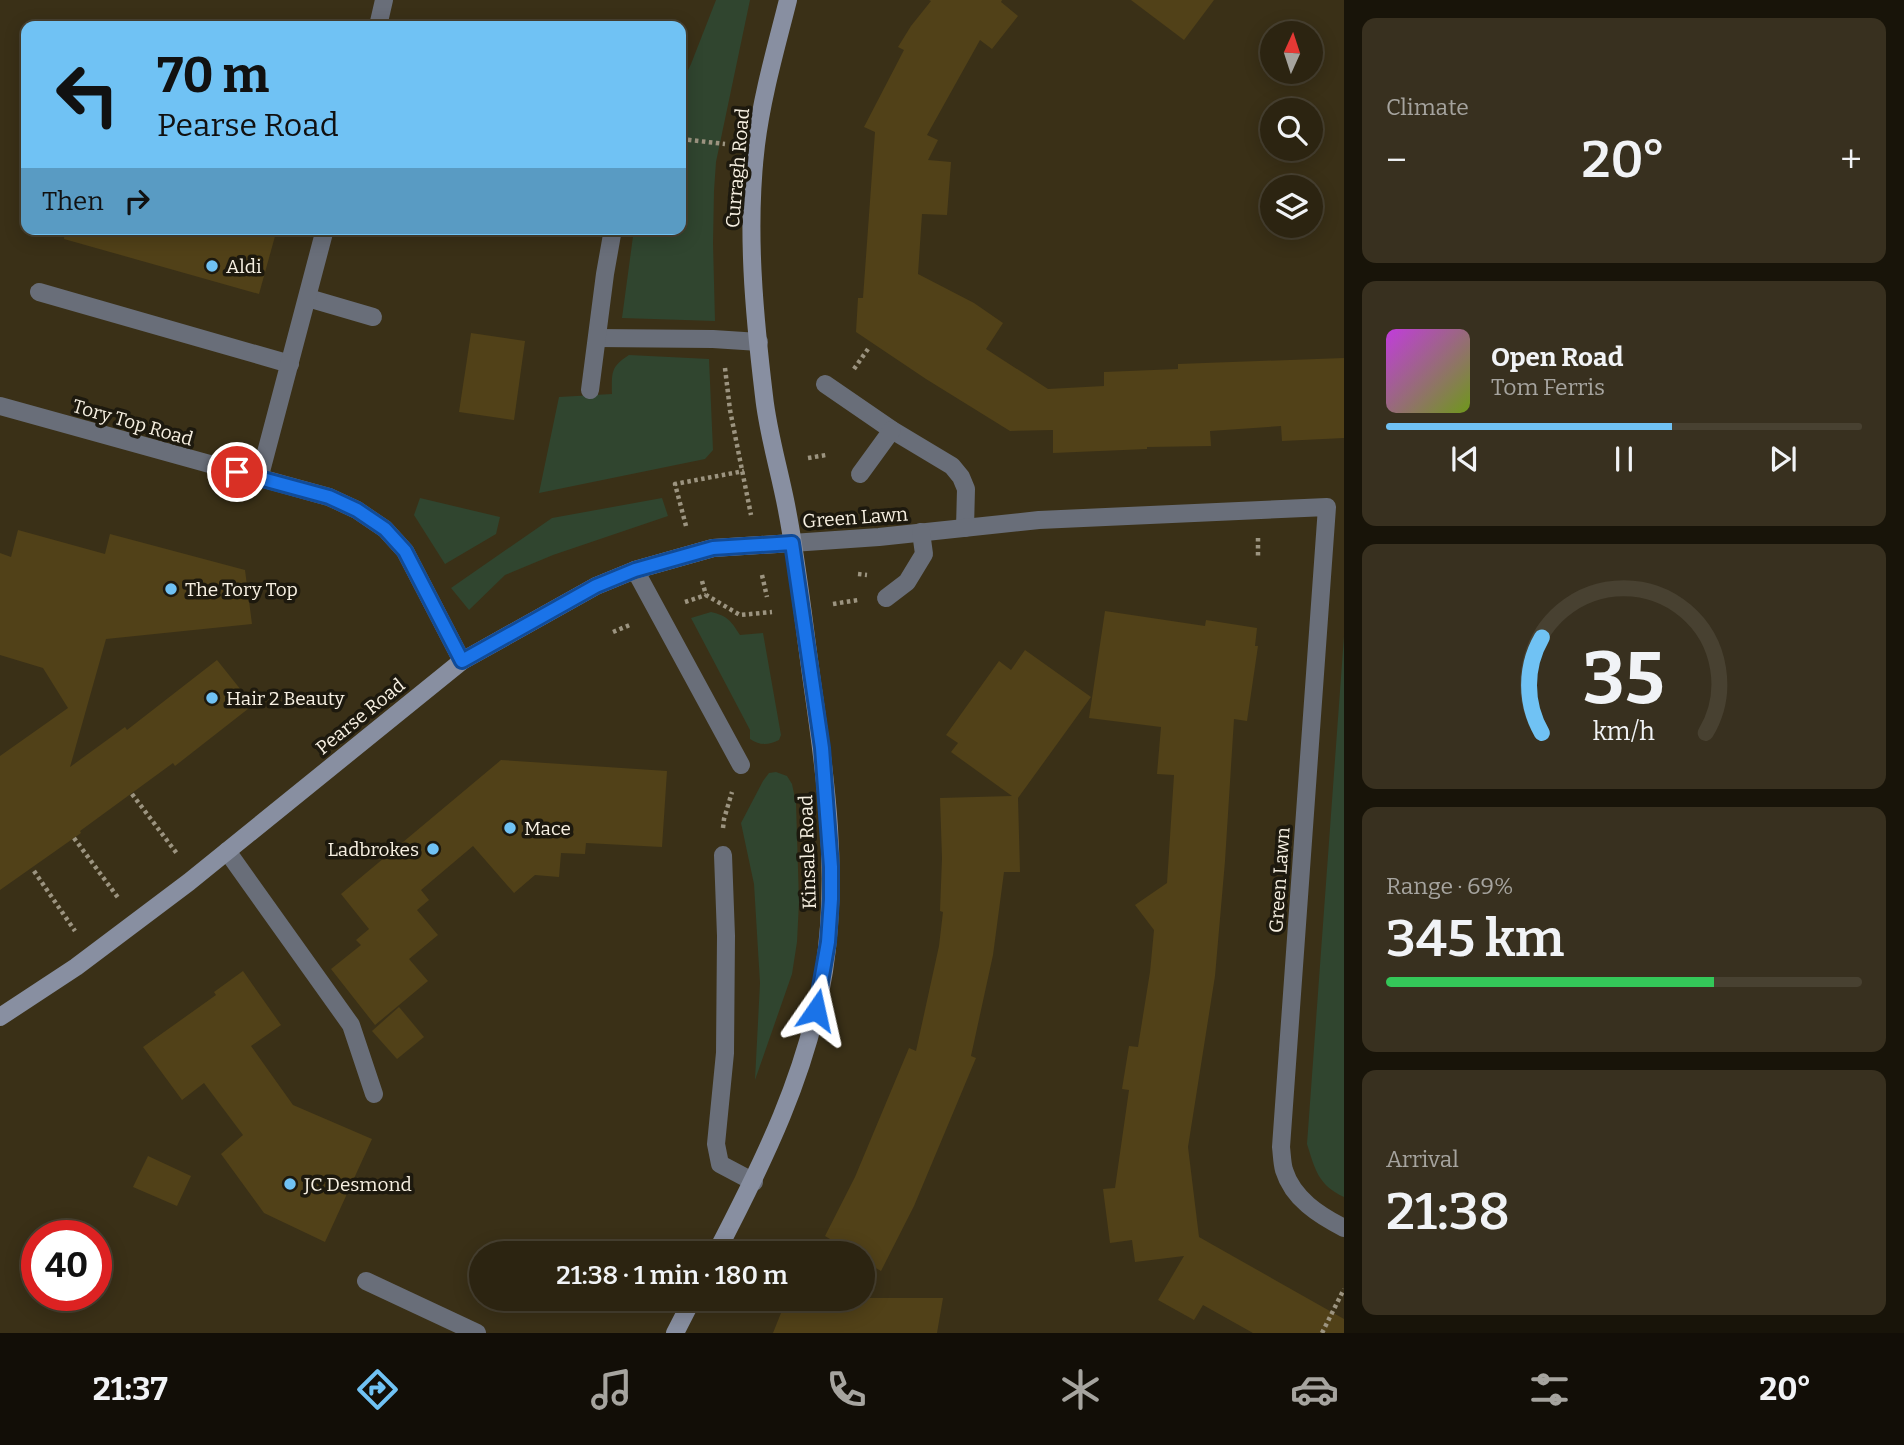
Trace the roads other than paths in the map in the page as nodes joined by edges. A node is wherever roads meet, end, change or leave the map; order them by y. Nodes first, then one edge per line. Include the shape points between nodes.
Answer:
1 (384, 0) edge
2 (788, 0) edge
3 (379, 21) edge
4 (324, 235) edge
5 (612, 235) edge
6 (39, 292) dead end
7 (308, 298) junction
8 (373, 317) dead end
9 (597, 338) junction
10 (759, 342) junction
11 (290, 364) junction
12 (825, 384) dead end
13 (590, 390) dead end
14 (0, 406) edge
15 (891, 429) junction
16 (860, 474) dead end
17 (259, 479) junction
18 (1335, 508) edge
19 (787, 512) joint
20 (965, 528) junction
21 (921, 533) junction
22 (792, 543) junction
23 (635, 570) junction
24 (886, 598) dead end
25 (462, 661) junction
26 (741, 765) road end
27 (227, 851) junction
28 (723, 855) road end
29 (0, 1017) edge
30 (374, 1094) dead end
31 (754, 1182) junction
32 (1344, 1228) edge
33 (722, 1241) edge
34 (366, 1281) dead end
35 (686, 1311) edge
36 (477, 1333) edge
37 (675, 1333) edge

1 - 3 street
2 - 10 street, Curragh Road via 757,144 752,200
4 - 7 street
5 - 9 street
6 - 11 street
7 - 8 street
7 - 11 street
9 - 10 street
9 - 13 street
10 - 19 street, Curragh Road via 766,412
11 - 17 street
12 - 15 street
14 - 17 street, Tory Top Road
15 - 16 street
15 - 20 street via 961,477 966,489
17 - 25 street, Tory Top Road via 329,497 385,529 405,551
18 - 20 street, Green Lawn via 1039,520
18 - 32 street, Green Lawn via 1281,1147 1284,1170 1295,1192 1310,1208
19 - 22 street, Kinsale Road
20 - 21 street, Green Lawn
21 - 22 street, Green Lawn
21 - 24 street, Green Lawn via 924,554 907,582
22 - 23 street, Pearse Road via 713,548
22 - 31 street, Kinsale Road via 822,748 830,918 824,972 799,1074
23 - 25 street, Pearse Road via 596,586
23 - 26 street
25 - 27 street, Pearse Road
27 - 29 street, Pearse Road via 91,955
27 - 30 street via 351,1025
28 - 31 street via 725,1053 716,1144 720,1164
31 - 33 street, Kinsale Road
34 - 36 street
35 - 37 street

